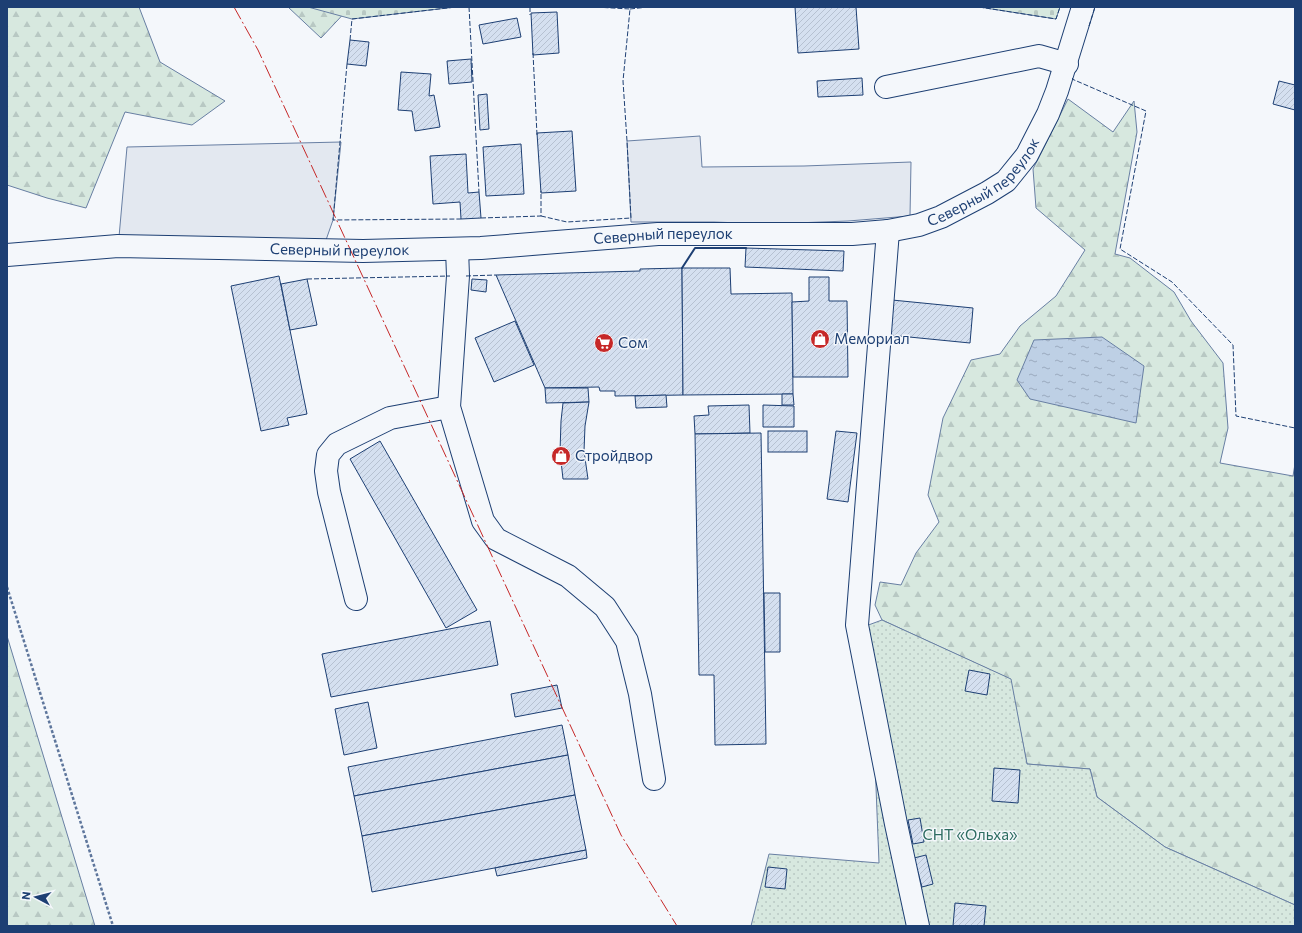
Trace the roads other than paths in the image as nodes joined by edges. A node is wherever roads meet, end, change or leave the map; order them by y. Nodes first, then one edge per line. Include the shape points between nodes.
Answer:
1 (1083, 7) edge
2 (1067, 64) junction
3 (886, 88) dead end
4 (888, 231) junction
5 (457, 248) junction
6 (7, 255) edge
7 (449, 407) junction
8 (356, 598) dead end
9 (654, 779) dead end
10 (918, 926) edge

1 - 2 street, Северный переулок
2 - 3 street via 1039,56
2 - 4 street, Северный переулок via 1048,114 1031,148 1006,181 987,194 941,217 919,225
4 - 5 street, Северный переулок via 852,234 658,234
4 - 10 street via 856,625
5 - 6 street, Северный переулок via 363,251 118,246
5 - 7 street via 458,276
7 - 8 street via 390,418 337,444 328,455 326,471 329,492
7 - 9 street via 483,521 496,540 568,576 605,607 627,641 640,694

